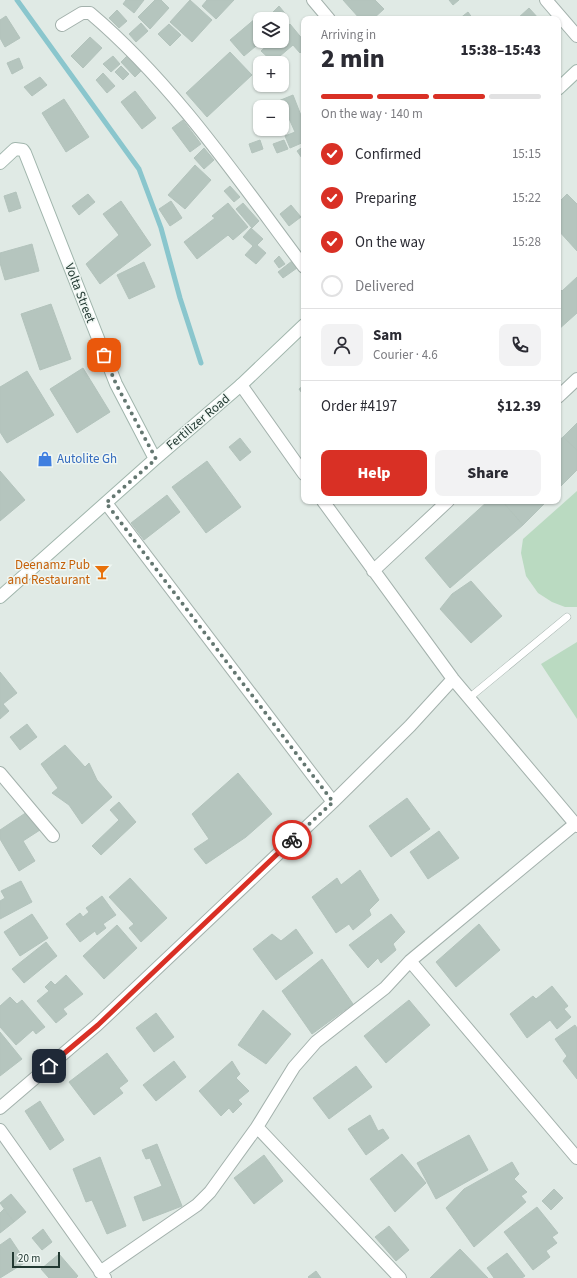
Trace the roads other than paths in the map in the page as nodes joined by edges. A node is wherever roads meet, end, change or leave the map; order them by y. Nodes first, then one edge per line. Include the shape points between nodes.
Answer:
1 (313, 0) edge
2 (546, 0) edge
3 (326, 16) edge
4 (560, 16) edge
5 (561, 17) edge
6 (62, 25) dead end
7 (577, 36) edge
8 (577, 71) edge
9 (561, 86) edge
10 (0, 163) edge
11 (301, 263) edge
12 (301, 328) edge
13 (577, 379) edge
14 (241, 385) junction
15 (561, 394) edge
16 (156, 459) junction
17 (301, 470) edge
18 (106, 503) junction
19 (325, 504) edge
20 (445, 504) edge
21 (373, 572) junction
22 (0, 597) edge
23 (567, 617) dead end
24 (453, 679) junction
25 (469, 698) junction
26 (0, 773) edge
27 (333, 802) junction
28 (576, 825) edge
29 (53, 836) dead end
30 (410, 961) junction
31 (0, 1108) edge
32 (257, 1126) junction
33 (0, 1130) edge
34 (577, 1158) edge
35 (103, 1275) edge
36 (400, 1278) edge

1 - 3 street
2 - 4 street
5 - 7 street
6 - 11 street via 82,13 90,13 143,62 214,148
8 - 9 street
10 - 16 street, Volta Street via 15,150 23,150 25,153 116,384
12 - 14 street, Fertilizer Road
13 - 15 street
14 - 16 street, Fertilizer Road
14 - 17 street
16 - 18 street, Fertilizer Road
18 - 22 street, Fertilizer Road
18 - 27 street
19 - 21 street
20 - 21 street
21 - 24 street
23 - 25 lane
24 - 25 street
24 - 27 street via 410,726
25 - 28 street
26 - 29 street
27 - 31 street via 98,1025
28 - 30 street
30 - 32 street via 385,988 316,1042 294,1067
30 - 34 street
32 - 35 street via 210,1192 197,1205
32 - 36 street
33 - 35 street

